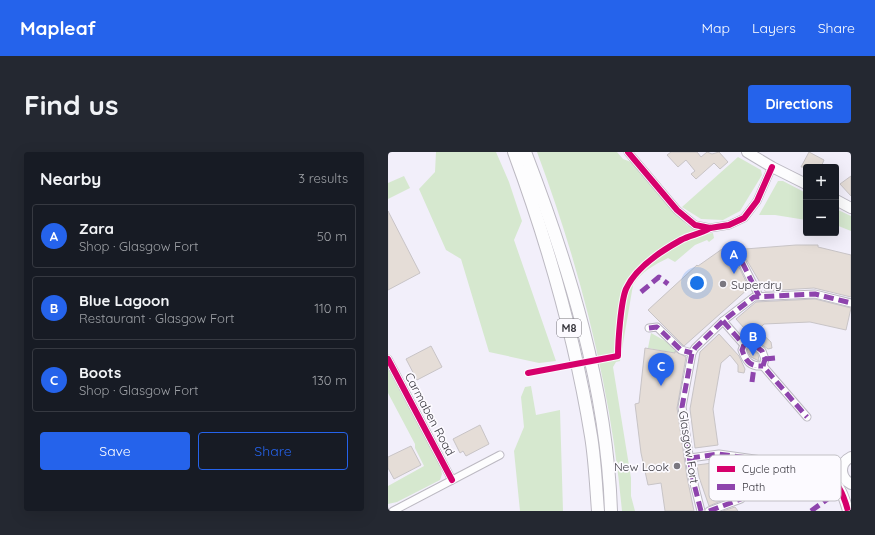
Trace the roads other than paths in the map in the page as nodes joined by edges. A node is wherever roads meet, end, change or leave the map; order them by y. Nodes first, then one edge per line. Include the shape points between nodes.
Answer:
1 (514, 152) edge
2 (525, 152) edge
3 (628, 152) edge
4 (748, 152) edge
5 (772, 167) junction
6 (803, 182) edge
7 (839, 202) edge
8 (851, 208) edge
9 (740, 248) dead end
10 (759, 296) junction
11 (851, 303) edge
12 (723, 321) junction
13 (650, 328) dead end
14 (744, 345) junction
15 (692, 353) junction
16 (388, 359) edge
17 (763, 366) junction
18 (807, 417) dead end
19 (500, 455) dead end
20 (709, 455) edge
21 (712, 455) edge
22 (726, 455) edge
23 (851, 457) edge
24 (690, 458) junction
25 (452, 480) junction
26 (847, 481) edge
27 (610, 488) junction
28 (841, 491) edge
29 (736, 501) edge
30 (393, 511) edge
31 (598, 511) edge
32 (611, 511) edge
33 (616, 511) edge
34 (701, 511) edge
35 (709, 511) edge
36 (849, 511) edge

1 - 31 highway, M8 via 538,217 570,329 591,436
2 - 27 highway, M8 via 549,214 584,328 605,435
3 - 5 street via 677,210 695,225 710,228 739,221 753,209
4 - 5 street
5 - 6 street
7 - 8 street
9 - 10 street via 740,258
10 - 11 street via 814,294
10 - 12 street via 754,297
12 - 14 street
12 - 15 street
13 - 15 street via 657,327 680,350
14 - 17 street via 742,350 748,362 754,367
14 - 17 street via 750,342 762,351 765,359
15 - 24 street, Glasgow Fort via 682,407
16 - 25 street, Carmaben Road
17 - 18 street
19 - 25 street
20 - 24 street
21 - 22 street
23 - 26 street via 842,465 842,473
24 - 34 street, Glasgow Fort
25 - 30 street
26 - 36 street
27 - 32 highway, M8
27 - 33 highway
28 - 36 street
29 - 35 street

